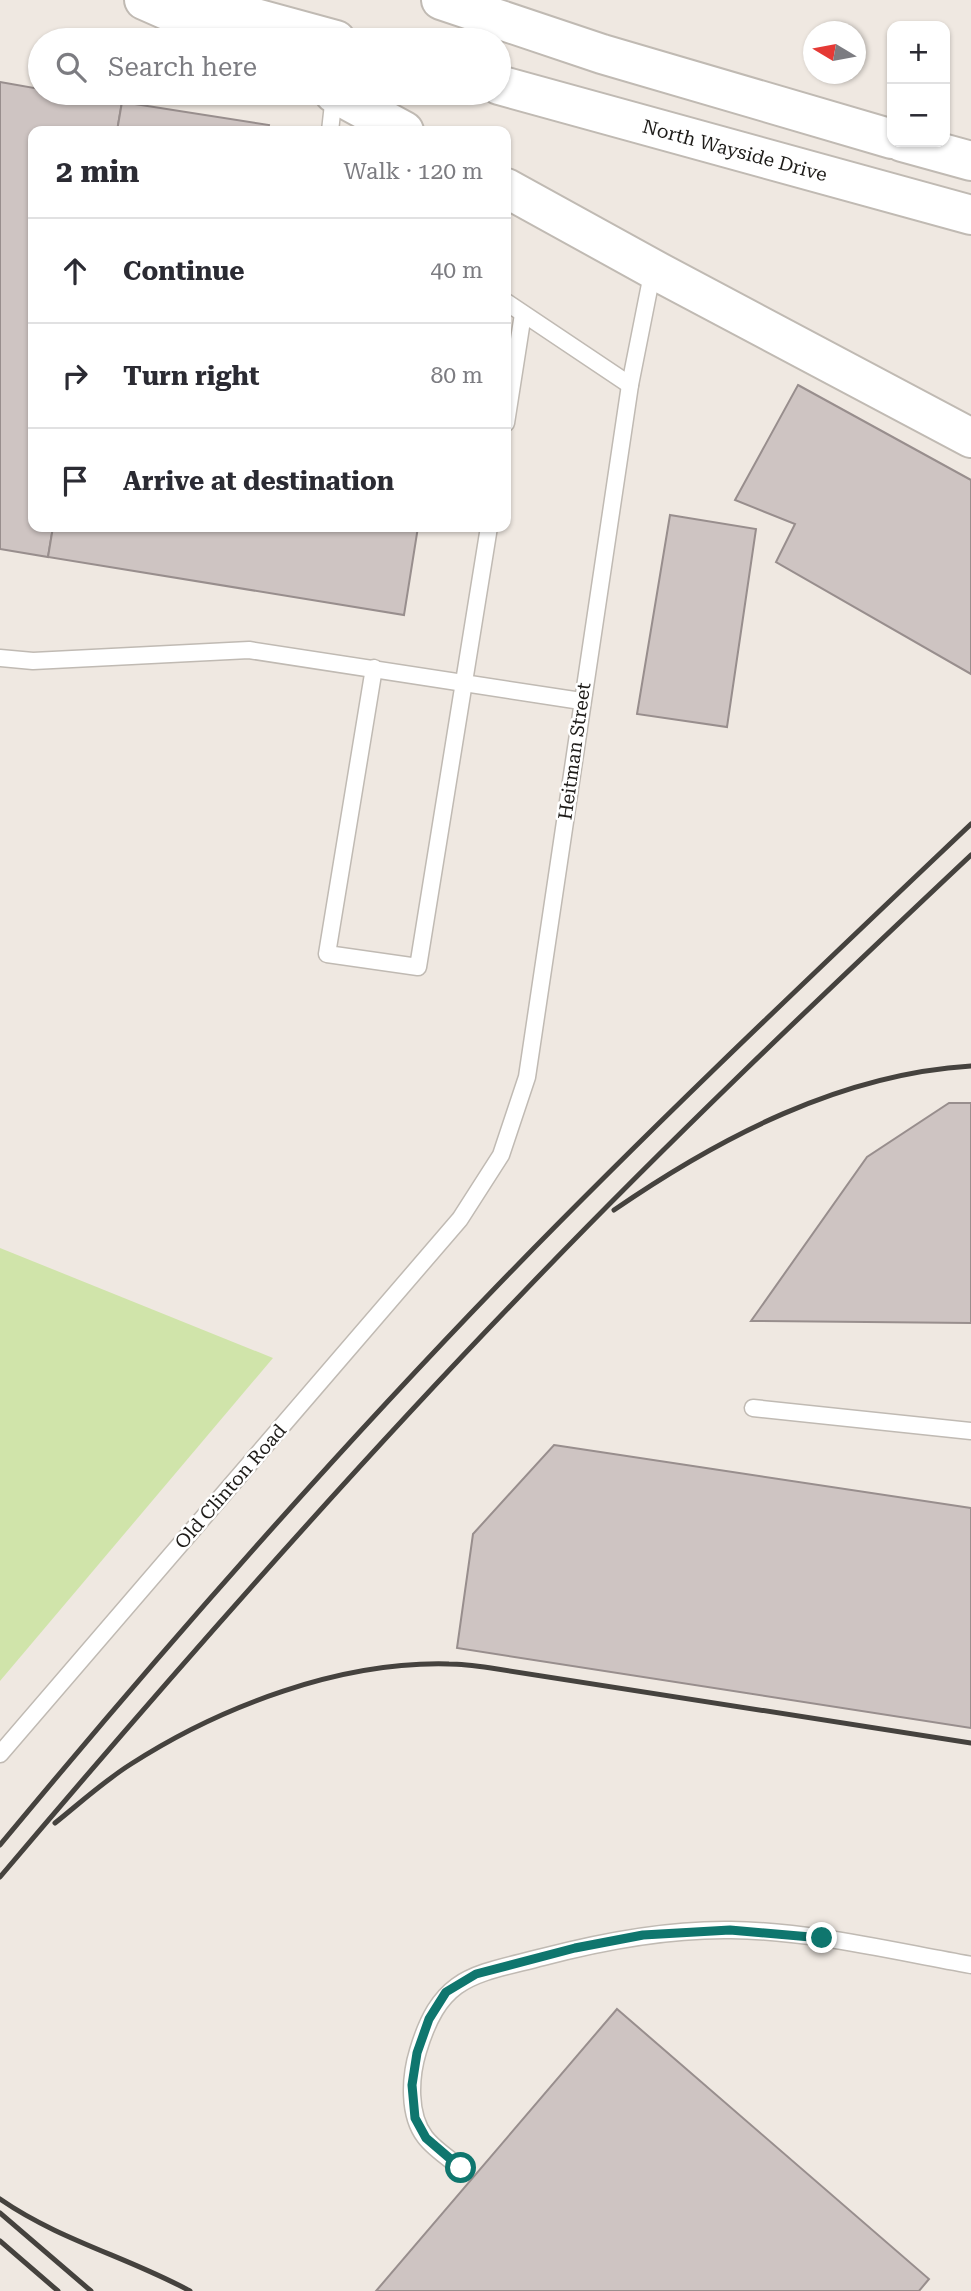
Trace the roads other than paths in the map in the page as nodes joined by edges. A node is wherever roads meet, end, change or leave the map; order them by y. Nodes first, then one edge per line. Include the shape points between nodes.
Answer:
1 (144, 0) edge
2 (189, 0) edge
3 (441, 0) edge
4 (208, 28) edge
5 (292, 28) edge
6 (511, 88) edge
7 (333, 105) edge
8 (357, 105) edge
9 (331, 126) edge
10 (395, 126) edge
11 (887, 138) edge
12 (919, 147) edge
13 (971, 162) edge
14 (511, 191) edge
15 (971, 215) edge
16 (653, 269) junction
17 (511, 306) edge
18 (523, 314) junction
19 (630, 385) junction
20 (511, 390) edge
21 (971, 438) edge
22 (488, 532) edge
23 (0, 658) edge
24 (374, 668) junction
25 (464, 682) junction
26 (581, 701) junction
27 (460, 1219) joint
28 (753, 1408) dead end
29 (971, 1430) edge
30 (0, 1754) edge
31 (971, 1965) edge
32 (461, 2168) dead end

1 - 4 main road
2 - 5 main road
3 - 11 main road via 602,54
6 - 15 main road, North Wayside Drive
7 - 9 lane
8 - 10 main road
12 - 13 main road
14 - 16 main road
16 - 19 lane, Heitman Street
16 - 21 main road
17 - 18 lane
18 - 19 lane
18 - 20 lane
19 - 26 lane, Heitman Street
22 - 25 lane
23 - 24 lane via 33,661 249,650
24 - 25 lane
24 - 25 lane via 327,954 418,967
25 - 26 lane
26 - 27 lane, Heitman Street via 527,1077 501,1155
27 - 30 lane, Old Clinton Road
28 - 29 lane
31 - 32 lane via 822,1938 730,1930 643,1935 476,1974 446,1992 429,2019 412,2085 415,2118 426,2138

